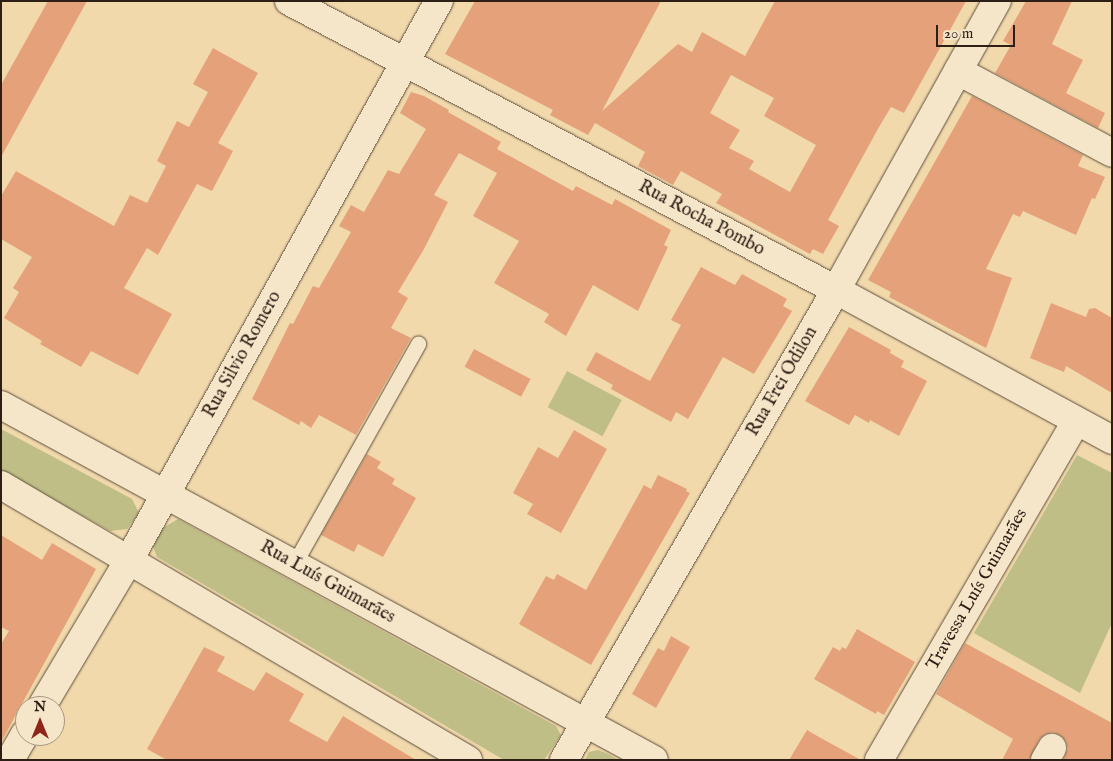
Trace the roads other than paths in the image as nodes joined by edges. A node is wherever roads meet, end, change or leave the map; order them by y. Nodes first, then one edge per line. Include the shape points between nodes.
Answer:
1 (289, 1) edge
2 (439, 1) edge
3 (997, 1) edge
4 (405, 64) junction
5 (958, 71) junction
6 (1112, 153) edge
7 (836, 290) junction
8 (418, 344) dead end
9 (1, 405) edge
10 (1076, 421) junction
11 (1112, 440) edge
12 (1, 485) edge
13 (165, 494) junction
14 (128, 560) junction
15 (294, 564) junction
16 (48, 696) edge
17 (585, 724) junction
18 (18, 746) edge
19 (10, 760) edge
20 (468, 760) edge
21 (564, 760) edge
22 (654, 760) edge
23 (879, 760) edge

1 - 4 street, Rua Rocha Pombo
2 - 4 street, Rua Silvio Romero
3 - 5 street, Rua Frei Odilon
4 - 7 street, Rua Rocha Pombo
4 - 13 street, Rua Silvio Romero
5 - 6 street
5 - 7 street, Rua Frei Odilon
7 - 10 street, Rua Rocha Pombo
7 - 17 street, Rua Frei Odilon
8 - 15 lane
9 - 13 street, Rua Luís Guimarães
10 - 11 street, Rua Rocha Pombo
10 - 23 street, Travessa Luís Guimarães
12 - 14 street
13 - 14 street, Rua Silvio Romero
13 - 15 street, Rua Luís Guimarães
14 - 16 street, Rua Silvio Romero
14 - 20 street
15 - 17 street, Rua Luís Guimarães
17 - 21 street, Rua Frei Odilon
17 - 22 street, Rua Luís Guimarães
18 - 19 street

